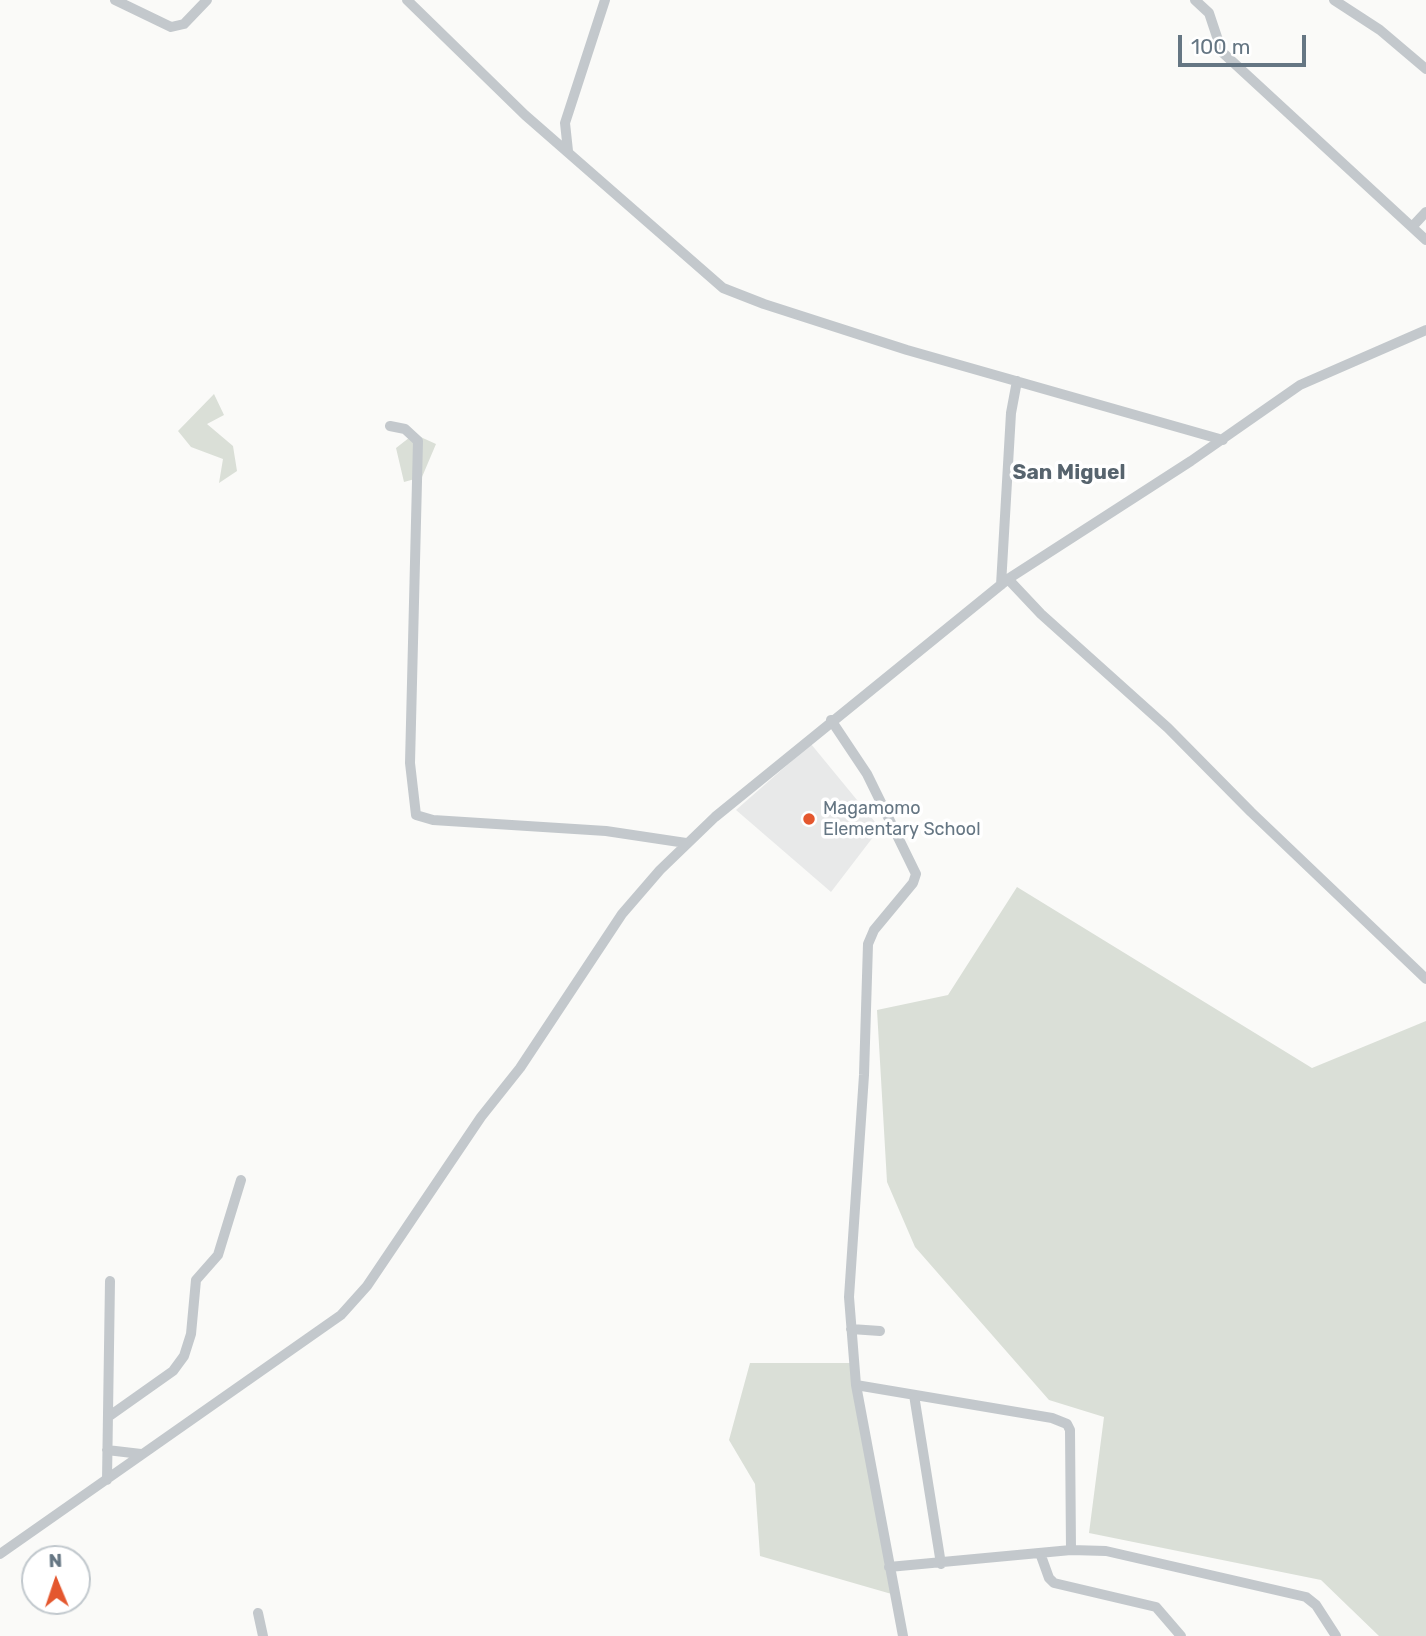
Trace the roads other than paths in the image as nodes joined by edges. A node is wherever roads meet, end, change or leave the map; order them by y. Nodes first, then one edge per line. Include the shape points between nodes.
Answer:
1 (115, 0) edge
2 (208, 0) edge
3 (407, 0) edge
4 (605, 0) edge
5 (1195, 0) edge
6 (1334, 0) edge
7 (1426, 69) edge
8 (565, 123) junction
9 (545, 132) junction
10 (568, 151) junction
11 (1426, 212) edge
12 (1412, 227) junction
13 (1426, 240) edge
14 (1426, 330) edge
15 (1017, 381) junction
16 (390, 426) dead end
17 (1223, 440) junction
18 (1004, 582) junction
19 (831, 720) junction
20 (686, 843) junction
21 (1426, 979) edge
22 (241, 1180) dead end
23 (110, 1281) dead end
24 (851, 1329) junction
25 (880, 1331) dead end
26 (856, 1385) junction
27 (914, 1395) junction
28 (108, 1417) junction
29 (107, 1450) junction
30 (142, 1454) junction
31 (107, 1480) junction
32 (1071, 1549) junction
33 (1041, 1553) junction
34 (0, 1554) edge
35 (941, 1564) junction
36 (889, 1567) junction
37 (258, 1613) dead end
38 (263, 1636) edge
39 (903, 1636) edge
40 (1181, 1636) edge
41 (1336, 1636) edge

1 - 2 street via 170,27 184,24
3 - 9 street
4 - 8 street
5 - 12 street via 1209,13 1222,52
6 - 7 street via 1380,30
8 - 9 street
8 - 10 street
9 - 10 street
10 - 15 street via 705,275 732,293
11 - 12 street
12 - 13 street
14 - 17 street via 1300,385
15 - 17 street
15 - 18 street via 1011,413
16 - 20 street via 405,429 418,441 410,763 416,815 427,820 606,831
17 - 18 street
18 - 19 street
18 - 21 street via 1168,728
19 - 20 street
19 - 24 street via 867,774 916,874 868,944
20 - 30 street via 622,914 367,1286 341,1315
22 - 28 street via 218,1255 196,1280 184,1356 173,1371
23 - 28 street
24 - 25 street
24 - 26 street
26 - 27 street
26 - 36 street
27 - 32 street via 1067,1424 1072,1442
27 - 35 street
28 - 29 street
29 - 30 street
29 - 31 street
30 - 31 street
31 - 34 street
32 - 33 street
32 - 41 street via 1106,1551 1306,1597
33 - 35 street
33 - 40 street via 1054,1583 1156,1607
35 - 36 street
36 - 39 street
37 - 38 street

